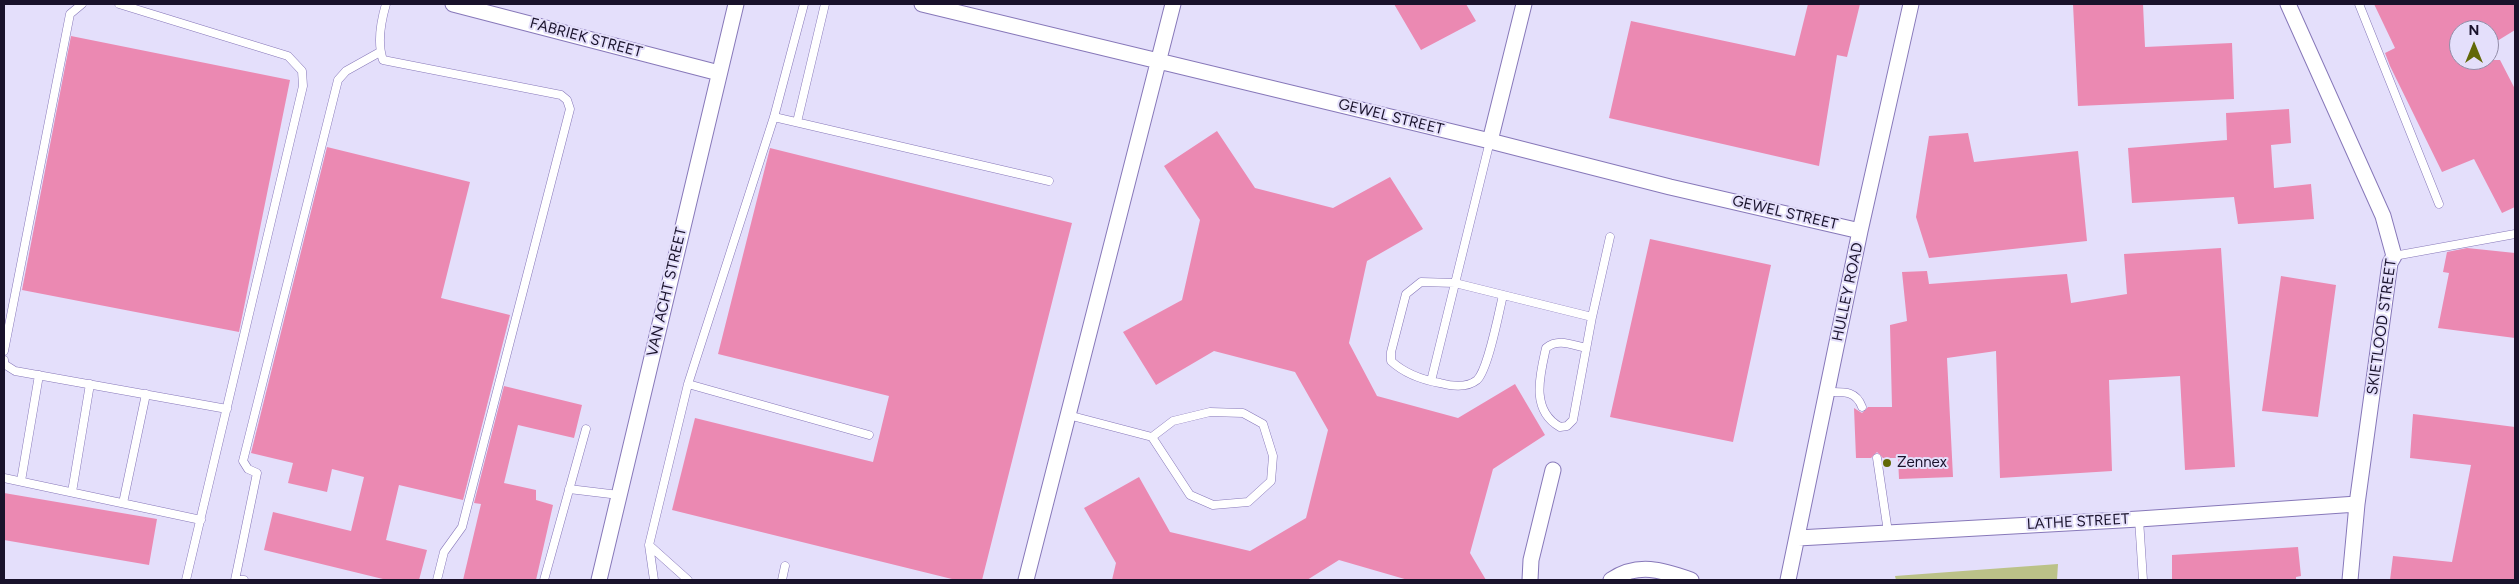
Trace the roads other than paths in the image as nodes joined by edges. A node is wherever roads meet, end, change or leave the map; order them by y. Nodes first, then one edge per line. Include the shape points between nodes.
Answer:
1 (82, 4) edge
2 (119, 4) edge
3 (386, 4) edge
4 (453, 4) edge
5 (736, 4) edge
6 (804, 4) edge
7 (825, 4) edge
8 (922, 4) edge
9 (1173, 4) edge
10 (1524, 4) edge
11 (1910, 4) edge
12 (2288, 4) edge
13 (2359, 4) edge
14 (380, 52) junction
15 (1159, 60) junction
16 (719, 73) junction
17 (774, 117) junction
18 (797, 122) junction
19 (1490, 141) junction
20 (1049, 180) dead end
21 (2439, 204) dead end
22 (1860, 231) junction
23 (2515, 234) edge
24 (1610, 237) dead end
25 (2394, 256) junction
26 (1455, 283) junction
27 (1503, 295) junction
28 (1592, 317) junction
29 (1586, 348) junction
30 (4, 351) edge
31 (4, 364) edge
32 (39, 375) junction
33 (1431, 381) junction
34 (90, 384) junction
35 (688, 384) junction
36 (1827, 392) junction
37 (146, 394) junction
38 (1862, 407) dead end
39 (227, 409) junction
40 (1068, 415) junction
41 (586, 429) dead end
42 (869, 435) dead end
43 (1152, 437) junction
44 (1877, 458) dead end
45 (1554, 470) dead end
46 (4, 478) edge
47 (21, 481) junction
48 (569, 490) junction
49 (72, 492) junction
50 (619, 495) junction
51 (123, 503) junction
52 (2357, 504) junction
53 (2139, 519) junction
54 (201, 520) junction
55 (1888, 532) junction
56 (1798, 538) junction
57 (649, 545) junction
58 (785, 566) dead end
59 (186, 580) edge
60 (244, 580) edge
61 (437, 580) edge
62 (544, 580) edge
63 (600, 580) edge
64 (654, 580) edge
65 (688, 580) edge
66 (782, 580) edge
67 (1026, 580) edge
68 (1530, 580) edge
69 (1611, 580) edge
70 (1690, 580) edge
71 (1788, 580) edge
72 (2143, 580) edge
73 (2350, 580) edge

1 - 30 lane via 70,14
2 - 39 lane via 288,56 302,71 304,86
3 - 14 lane via 381,18
4 - 16 street, FABRIEK STREET
5 - 16 street, VAN ACHT STREET
6 - 17 lane
7 - 18 lane
8 - 15 street, GEWEL STREET
9 - 15 street
10 - 19 street
11 - 22 street, HULLEY ROAD
12 - 25 street, SKIETLOOD STREET via 2383,216
13 - 21 lane
14 - 60 lane via 346,71 338,80 243,461 248,469 257,473 235,580
14 - 61 lane via 382,60 391,63 561,95 570,109 462,527 444,552
15 - 19 street, GEWEL STREET
15 - 40 street
16 - 50 street, VAN ACHT STREET
17 - 18 lane
17 - 35 lane
18 - 20 lane
19 - 22 street, GEWEL STREET
19 - 26 lane
22 - 36 street, HULLEY ROAD
23 - 25 lane
24 - 28 lane
25 - 52 street, SKIETLOOD STREET via 2390,263
26 - 27 lane
26 - 33 lane
26 - 33 lane via 1432,281 1413,286 1406,294 1391,352 1391,361 1399,368
27 - 28 lane
27 - 33 lane via 1484,369 1477,380 1453,386
28 - 29 lane
29 - 29 lane via 1573,420 1568,426 1560,427 1550,422 1539,397 1546,348 1553,342
31 - 32 lane via 15,371
32 - 34 lane
32 - 47 lane
34 - 37 lane
34 - 49 lane
35 - 42 lane
35 - 57 lane
36 - 38 lane via 1852,394 1859,398
36 - 56 street, HULLEY ROAD
37 - 39 lane
37 - 51 lane
39 - 54 lane
40 - 43 lane
40 - 67 street
41 - 48 lane
43 - 43 lane via 1190,495 1213,505 1248,502 1270,481 1273,456 1263,424 1243,413 1210,412 1173,421
44 - 55 lane
45 - 68 street via 1531,560
46 - 47 lane
47 - 49 lane
48 - 50 lane
48 - 62 lane
49 - 51 lane
50 - 63 street, VAN ACHT STREET
51 - 54 lane
52 - 53 street, LATHE STREET
52 - 73 street, SKIETLOOD STREET
53 - 55 street, LATHE STREET
53 - 72 lane
54 - 59 lane
55 - 56 street, LATHE STREET
56 - 71 street, HULLEY ROAD
57 - 64 lane
57 - 65 lane
58 - 66 lane
69 - 70 street via 1636,568 1653,568

